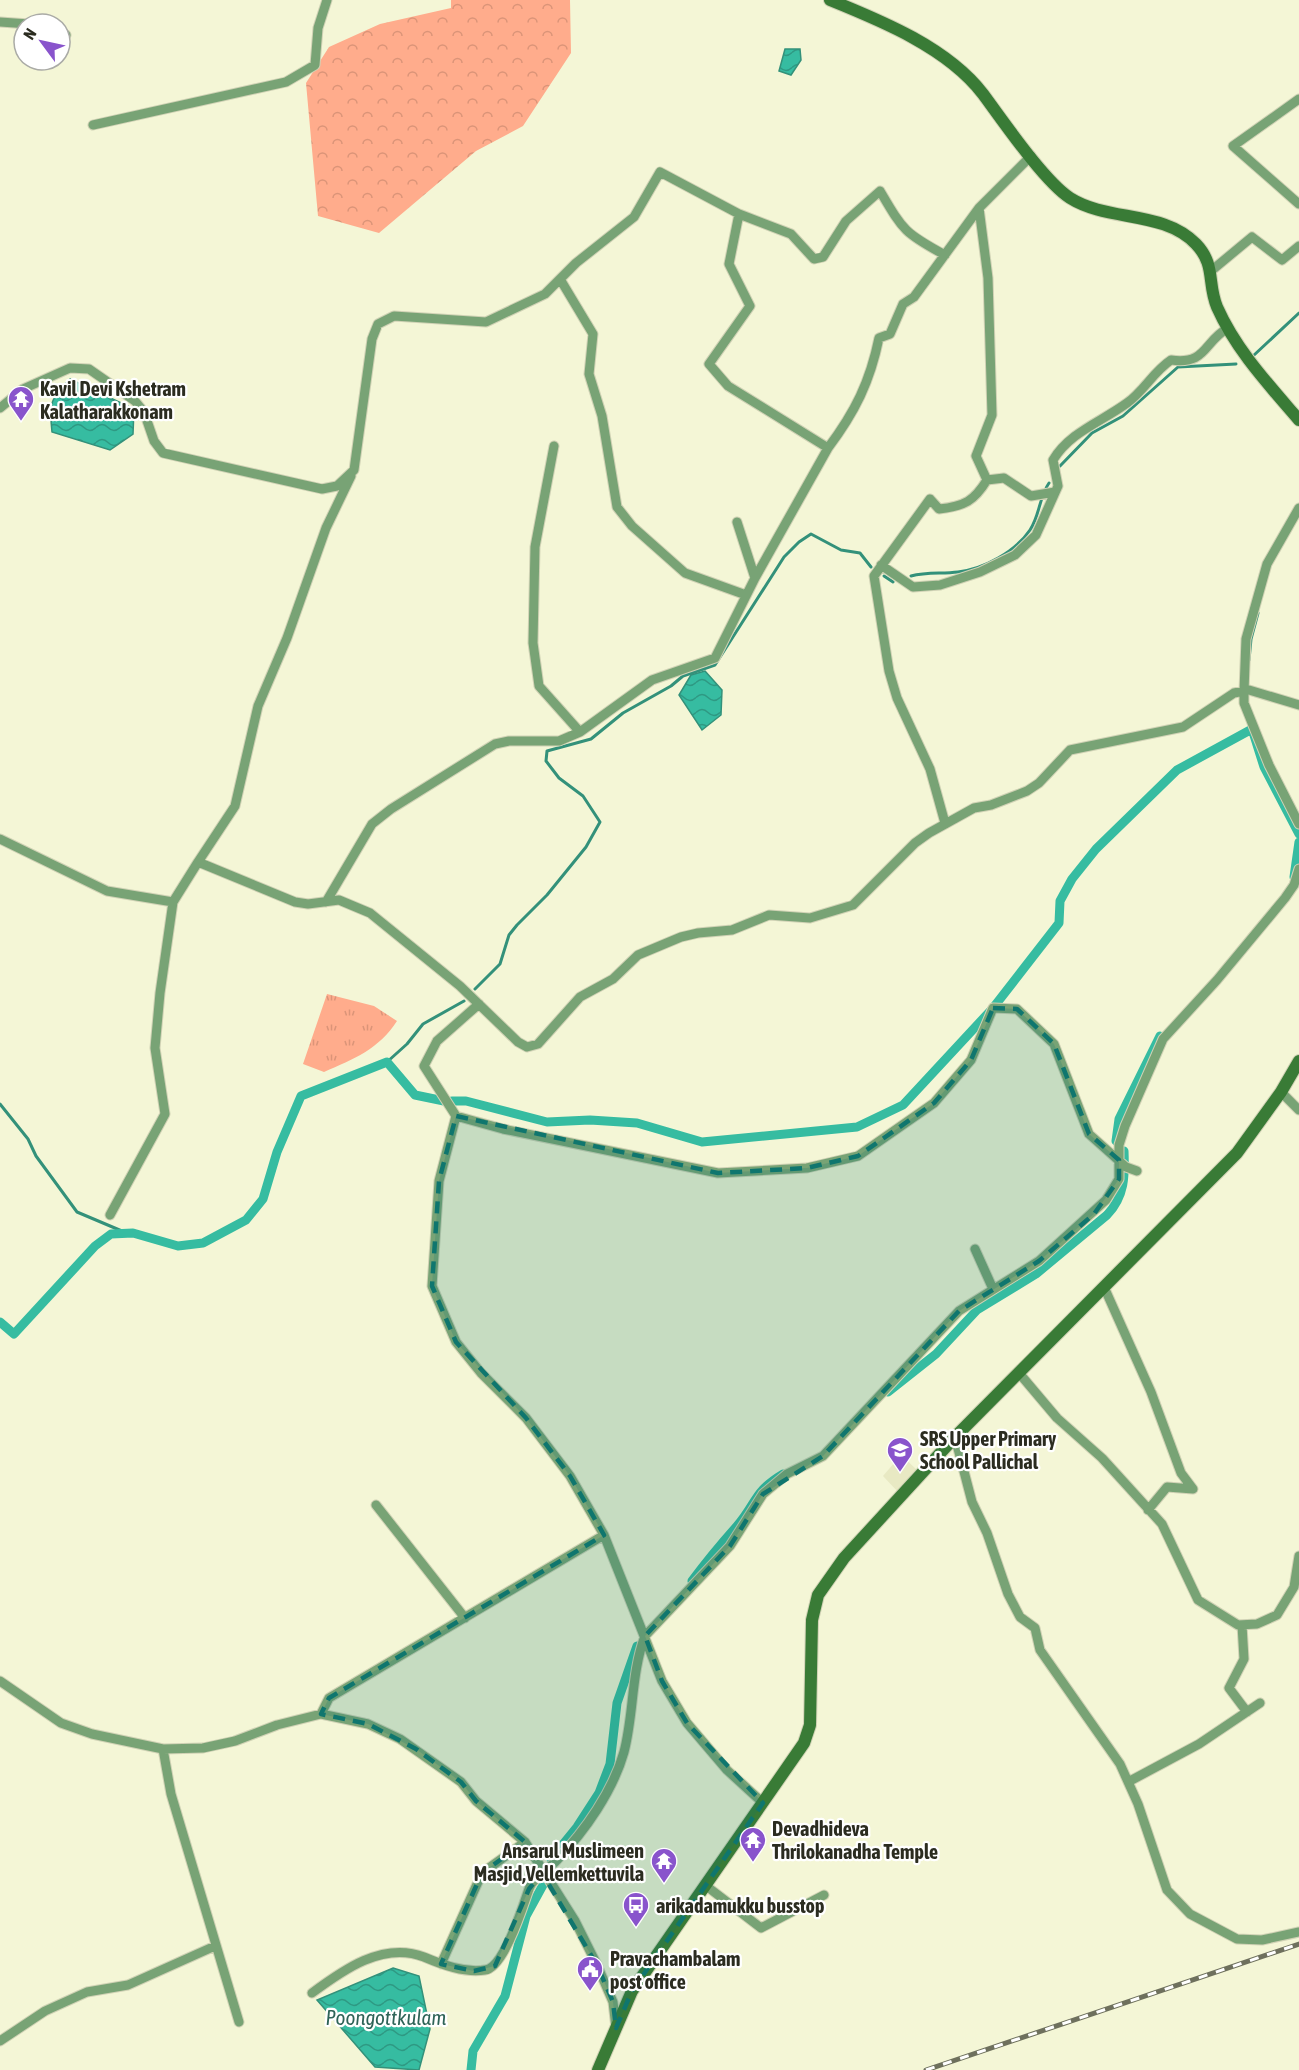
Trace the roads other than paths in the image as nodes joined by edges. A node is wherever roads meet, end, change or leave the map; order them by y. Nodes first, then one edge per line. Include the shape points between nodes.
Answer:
1 (327, 0) edge
2 (830, 0) edge
3 (1299, 99) edge
4 (93, 125) dead end
5 (1031, 156) junction
6 (1299, 204) edge
7 (979, 208) junction
8 (739, 214) junction
9 (1299, 246) edge
10 (945, 255) junction
11 (1211, 271) junction
12 (560, 279) junction
13 (1228, 328) junction
14 (0, 408) edge
15 (1299, 420) edge
16 (555, 446) dead end
17 (828, 448) junction
18 (354, 470) junction
19 (987, 480) junction
20 (1055, 492) junction
21 (1299, 508) edge
22 (737, 522) dead end
23 (881, 565) junction
24 (755, 578) junction
25 (746, 595) junction
26 (1244, 691) junction
27 (1299, 705) edge
28 (580, 732) junction
29 (945, 823) junction
30 (1299, 824) edge
31 (0, 838) edge
32 (198, 862) junction
33 (1299, 869) edge
34 (172, 902) junction
35 (326, 902) junction
36 (479, 1004) junction
37 (1299, 1061) edge
38 (1281, 1092) junction
39 (1299, 1110) edge
40 (456, 1116) junction
41 (1119, 1160) junction
42 (1137, 1171) dead end
43 (110, 1215) dead end
44 (975, 1249) dead end
45 (1104, 1287) junction
46 (993, 1289) junction
47 (1019, 1374) junction
48 (955, 1437) junction
49 (376, 1505) dead end
50 (1148, 1510) junction
51 (604, 1535) junction
52 (1299, 1556) edge
53 (465, 1618) junction
54 (1242, 1625) junction
55 (645, 1636) junction
56 (0, 1681) edge
57 (1260, 1703) dead end
58 (1247, 1712) junction
59 (321, 1714) junction
60 (162, 1749) junction
61 (1128, 1782) junction
62 (763, 1803) junction
63 (525, 1842) junction
64 (543, 1874) junction
65 (705, 1885) junction
66 (824, 1895) dead end
67 (1299, 1932) edge
68 (215, 1946) junction
69 (441, 1964) junction
70 (312, 1993) dead end
71 (239, 2022) dead end
72 (616, 2028) junction
73 (0, 2040) edge
74 (597, 2070) edge

1 - 4 street via 318,28 315,65 286,82
2 - 5 street via 886,22 962,73
3 - 6 street via 1233,146
5 - 7 street
5 - 11 street via 1070,198 1182,231 1204,254
7 - 10 street
7 - 19 street via 988,278 992,415 976,456
8 - 10 street via 791,234 814,259 823,257 846,221 880,191 911,237
8 - 12 street via 660,172 634,217
8 - 17 street via 729,264 750,306 709,364 728,386
9 - 11 street via 1281,260 1252,237
10 - 17 street via 914,297 903,304 890,334 879,338 872,369 852,415
11 - 13 street via 1217,305
12 - 18 street via 545,294 486,321 394,316 378,324 372,339
12 - 25 street via 593,334 590,374 602,416 617,507 632,526 685,573
13 - 15 street
13 - 20 street via 1217,334 1206,353 1184,362 1171,360 1128,403 1062,446 1053,460 1058,486
14 - 18 street via 23,389 70,368 89,369 135,401 163,453 322,489 337,486
16 - 28 street via 535,547 533,643 539,686
17 - 24 street
18 - 32 street via 326,528 258,706 235,806
19 - 20 street via 1004,478 1031,496
19 - 23 street via 977,497 957,507 939,509 930,499
20 - 23 street via 1036,535 1015,555 980,572 940,585 913,587
21 - 26 street via 1267,564 1246,639
22 - 24 street
23 - 29 street via 874,576 889,671 897,698 930,769
24 - 25 street
25 - 28 street via 715,657 652,680
26 - 27 street
26 - 29 street via 1234,693 1183,727 1070,750 1027,791 974,808
26 - 30 street via 1244,703 1269,765
28 - 35 street via 559,741 495,744 391,809 372,824
29 - 36 street via 915,843 853,905 810,918 769,915 732,930 681,937 638,955 613,979 580,998 532,1047 518,1042
31 - 34 street via 107,891
32 - 34 street
32 - 35 street via 295,902
33 - 41 street via 1284,898 1163,1039 1125,1126
34 - 43 street via 154,1048 165,1114
35 - 36 street via 349,903 370,913
36 - 40 street via 437,1041 424,1066
37 - 38 street
38 - 39 street
38 - 45 street via 1237,1153
40 - 41 street via 718,1173 807,1168 858,1156 934,1103 971,1060 993,1008 1017,1009 1053,1044 1089,1134
40 - 51 street via 439,1181 432,1286 456,1342 526,1418 570,1476
41 - 42 street
41 - 46 street via 1119,1179 1094,1214 1039,1262
44 - 46 street
45 - 47 street
45 - 50 street via 1151,1392 1180,1473 1193,1489 1167,1487
46 - 55 street via 959,1311 823,1456 787,1474 763,1494 730,1546
47 - 48 street
47 - 50 street
48 - 61 street via 972,1502 1008,1594 1020,1617 1035,1628 1040,1650 1109,1746
48 - 62 street via 844,1558 818,1595 812,1620 810,1725 804,1743
49 - 53 street
50 - 54 street via 1162,1524 1198,1600
51 - 53 street
51 - 55 street
52 - 54 street via 1294,1587 1277,1615 1257,1624
53 - 59 street via 329,1698
54 - 58 street via 1244,1659 1229,1688
55 - 62 street via 662,1681 687,1723 727,1770
55 - 64 street via 639,1652 624,1752 610,1787 585,1825
56 - 60 street via 61,1724
57 - 58 street
58 - 61 street via 1199,1744
59 - 60 street via 277,1725 235,1742 203,1749
59 - 63 street via 368,1724 416,1749 461,1782 476,1801
60 - 68 street
61 - 67 street via 1167,1890 1190,1914 1237,1939 1262,1940
62 - 65 street
63 - 64 street
63 - 69 street via 482,1873
64 - 69 street via 529,1889 495,1966 474,1971
64 - 72 street via 575,1921 597,1965 613,2002
65 - 66 street via 761,1928
65 - 72 street via 632,1990
68 - 71 street
68 - 73 street via 128,1985 87,1992 45,2011
69 - 70 street via 414,1954 380,1954 347,1968
72 - 74 street

